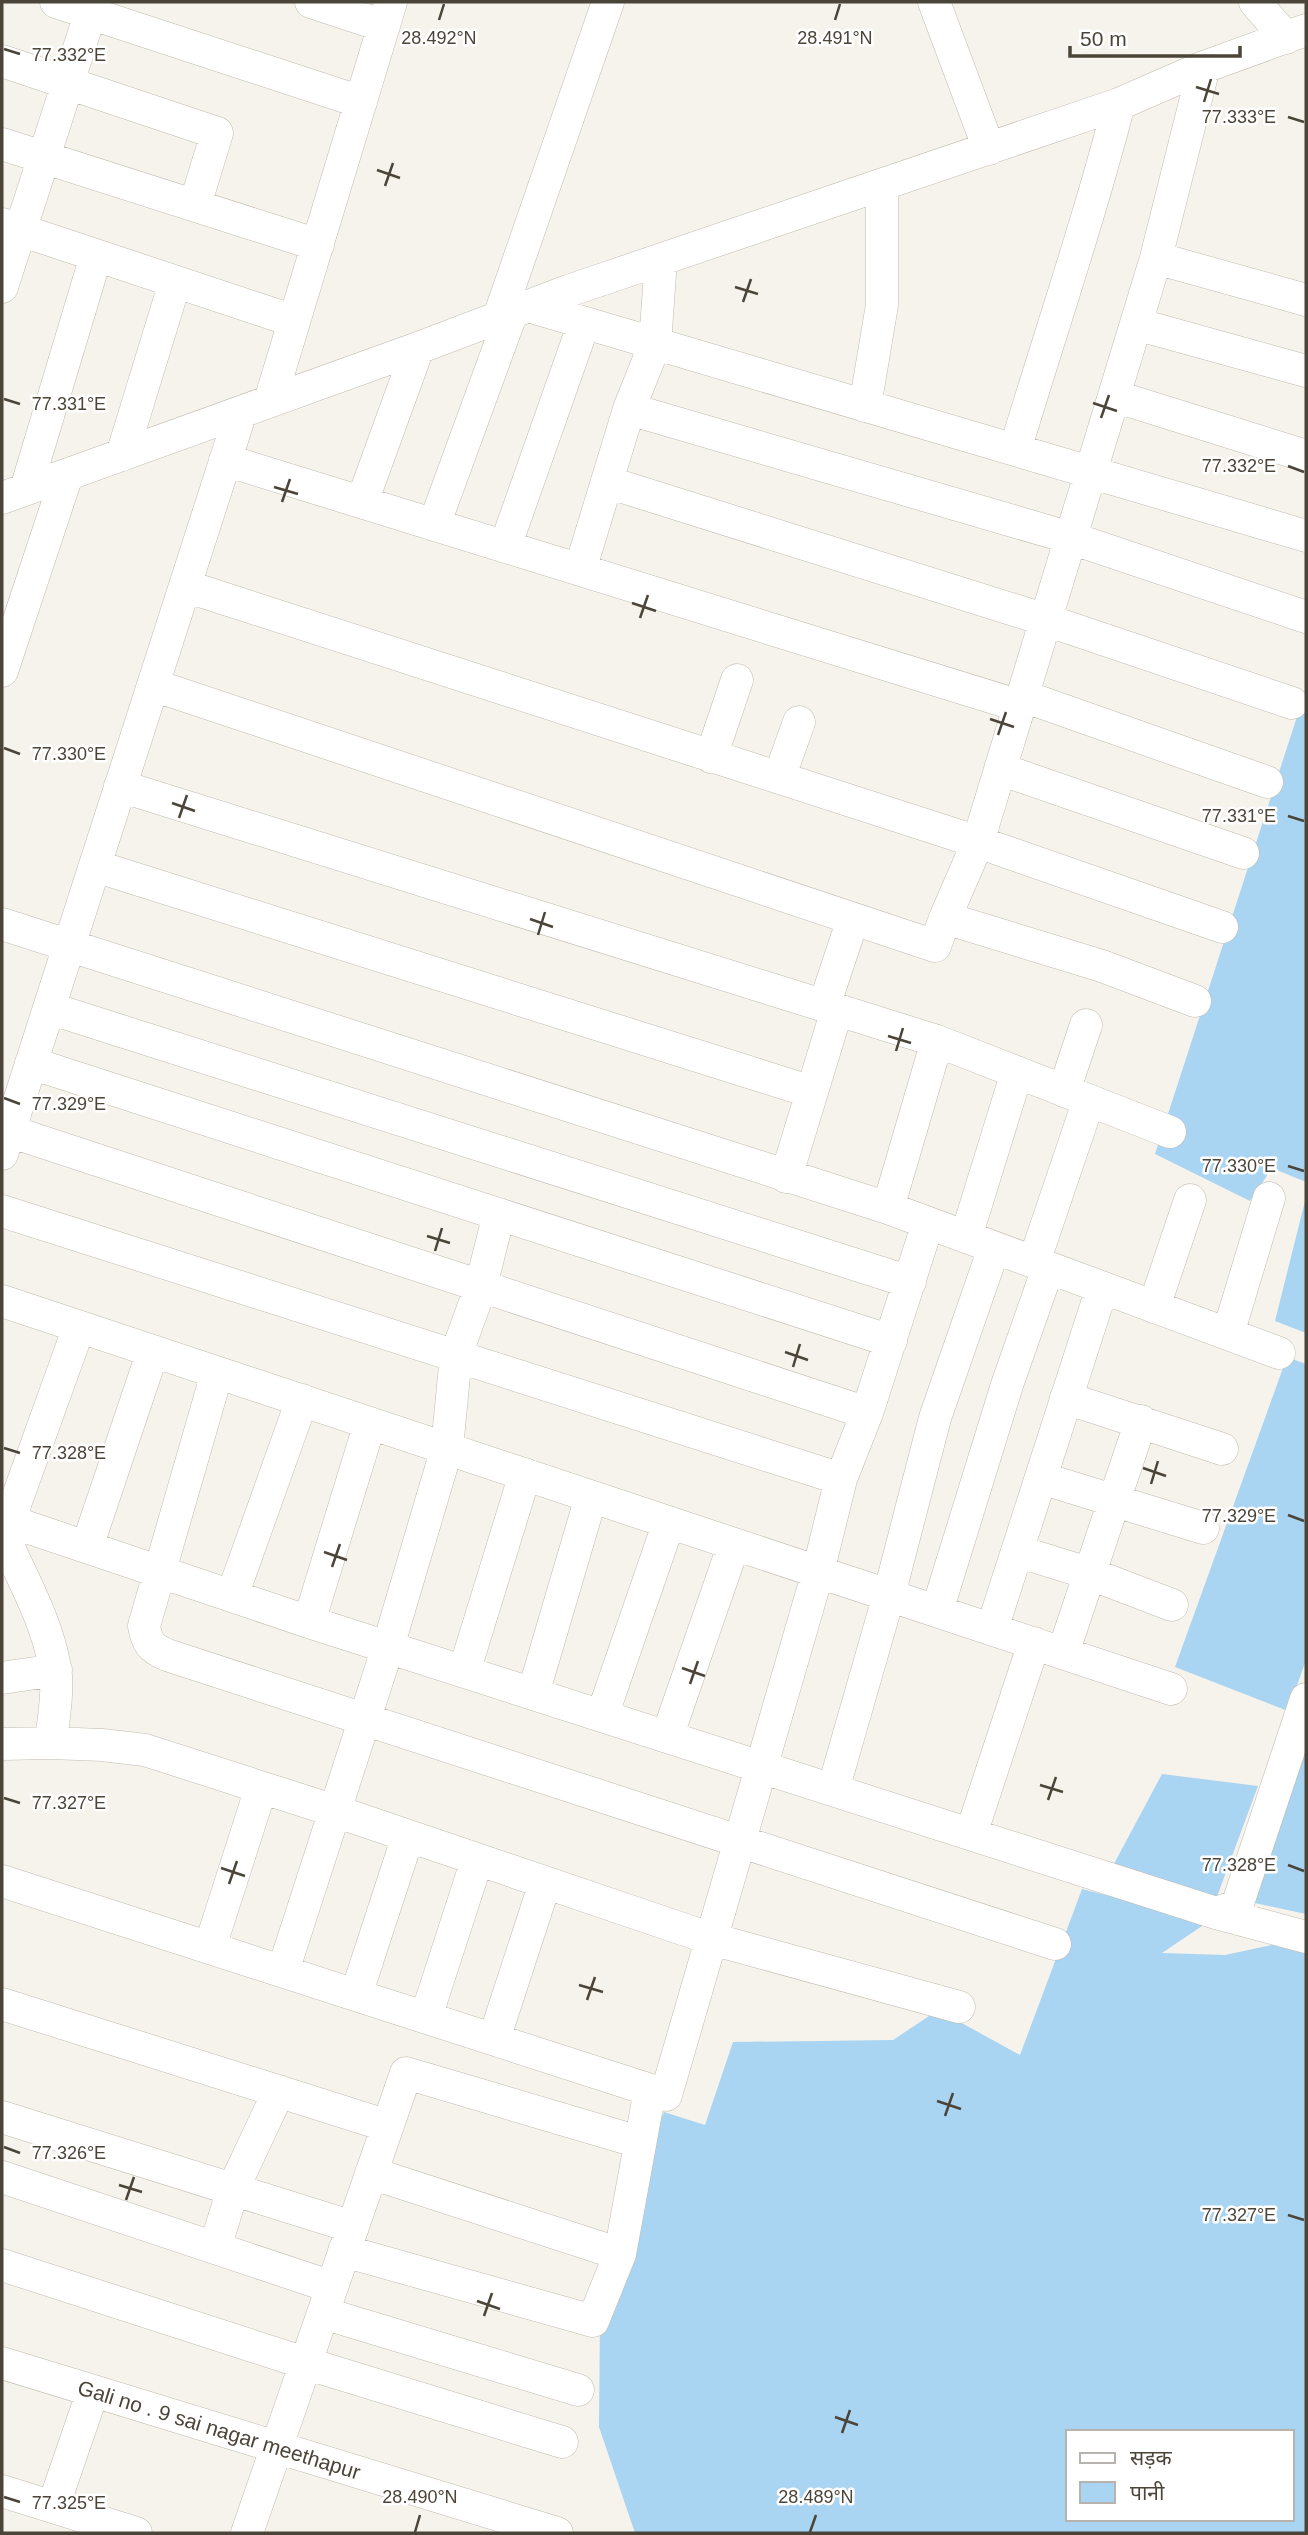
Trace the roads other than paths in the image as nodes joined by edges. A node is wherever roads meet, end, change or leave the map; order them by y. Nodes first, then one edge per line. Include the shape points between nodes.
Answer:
1 (56, 2) edge
2 (311, 2) edge
3 (608, 2) edge
4 (934, 2) edge
5 (1255, 2) edge
6 (93, 7) edge
7 (388, 14) edge
8 (1296, 34) edge
9 (2, 61) edge
10 (1204, 67) junction
11 (69, 82) junction
12 (361, 102) junction
13 (1119, 104) junction
14 (2, 144) edge
15 (989, 149) junction
16 (44, 158) junction
17 (882, 185) junction
18 (195, 205) junction
19 (11, 228) edge
20 (318, 245) junction
21 (96, 256) junction
22 (1156, 258) junction
23 (661, 260) junction
24 (175, 282) junction
25 (2, 287) edge
26 (1306, 300) edge
27 (513, 312) junction
28 (294, 321) junction
29 (584, 323) junction
30 (1136, 324) junction
31 (655, 344) junction
32 (418, 348) junction
33 (1306, 371) edge
34 (1114, 396) junction
35 (270, 401) junction
36 (865, 405) junction
37 (629, 409) junction
38 (241, 412) junction
39 (1015, 450) junction
40 (122, 455) junction
41 (1306, 456) edge
42 (225, 460) junction
43 (1091, 472) junction
44 (67, 475) junction
45 (607, 482) junction
46 (14, 493) edge
47 (362, 502) junction
48 (434, 525) junction
49 (1306, 536) edge
50 (1071, 538) junction
51 (505, 547) junction
52 (580, 570) junction
53 (185, 586) junction
54 (1306, 617) edge
55 (1046, 620) junction
56 (2, 671) edge
57 (737, 680) dead end
58 (153, 685) junction
59 (1021, 701) junction
60 (1292, 703) dead end
61 (799, 722) dead end
62 (711, 757) junction
63 (1000, 769) junction
64 (779, 778) junction
65 (1267, 782) dead end
66 (120, 786) junction
67 (978, 842) junction
68 (1244, 853) dead end
69 (95, 866) junction
70 (945, 918) junction
71 (853, 919) junction
72 (2, 924) edge
73 (1222, 927) dead end
74 (69, 945) junction
75 (1195, 1001) dead end
76 (49, 1008) junction
77 (830, 1008) junction
78 (1086, 1025) dead end
79 (937, 1041) junction
80 (31, 1063) junction
81 (1017, 1072) junction
82 (812, 1092) junction
83 (1077, 1095) junction
84 (1170, 1132) dead end
85 (5, 1142) edge
86 (786, 1177) junction
87 (1269, 1198) dead end
88 (1190, 1200) dead end
89 (888, 1208) junction
90 (2, 1211) edge
91 (499, 1214) junction
92 (928, 1223) junction
93 (980, 1242) junction
94 (1041, 1265) junction
95 (910, 1282) junction
96 (481, 1286) junction
97 (1102, 1288) junction
98 (2, 1301) edge
99 (1154, 1307) junction
100 (79, 1326) junction
101 (1228, 1334) junction
102 (891, 1341) junction
103 (153, 1351) junction
104 (1279, 1353) dead end
105 (456, 1355) junction
106 (217, 1373) junction
107 (1066, 1398) junction
108 (302, 1400) junction
109 (867, 1413) junction
110 (1141, 1421) junction
111 (370, 1423) junction
112 (447, 1448) junction
113 (1222, 1449) dead end
114 (525, 1474) junction
115 (1041, 1478) junction
116 (841, 1479) junction
117 (591, 1497) junction
118 (1114, 1500) junction
119 (668, 1522) junction
120 (4, 1526) edge
121 (1203, 1528) dead end
122 (734, 1544) junction
123 (87, 1547) junction
124 (1017, 1551) junction
125 (159, 1571) junction
126 (818, 1572) junction
127 (1088, 1573) junction
128 (889, 1595) junction
129 (232, 1596) junction
130 (1171, 1605) dead end
131 (937, 1611) junction
132 (309, 1622) junction
133 (992, 1629) junction
134 (388, 1647) junction
135 (1048, 1648) junction
136 (56, 1670) junction
137 (464, 1672) junction
138 (2, 1678) edge
139 (1171, 1689) dead end
140 (533, 1694) junction
141 (1306, 1699) edge
142 (602, 1716) junction
143 (365, 1718) junction
144 (667, 1737) junction
145 (51, 1743) junction
146 (2, 1744) edge
147 (762, 1767) junction
148 (261, 1788) junction
149 (832, 1790) junction
150 (335, 1811) junction
151 (971, 1834) junction
152 (408, 1836) junction
153 (740, 1842) junction
154 (477, 1860) junction
155 (2, 1881) edge
156 (545, 1883) junction
157 (1216, 1913) junction
158 (1306, 1937) edge
159 (712, 1939) junction
160 (1055, 1944) dead end
161 (210, 1947) junction
162 (283, 1971) junction
163 (356, 1995) junction
164 (2, 2004) edge
165 (959, 2007) dead end
166 (426, 2017) junction
167 (494, 2039) junction
168 (650, 2090) junction
169 (279, 2091) junction
170 (2, 2117) edge
171 (388, 2126) junction
172 (639, 2142) junction
173 (371, 2174) junction
174 (2, 2177) edge
175 (233, 2189) junction
176 (349, 2239) junction
177 (215, 2248) junction
178 (620, 2254) junction
179 (2, 2265) edge
180 (327, 2300) junction
181 (2, 2363) edge
182 (305, 2363) junction
183 (578, 2390) dead end
184 (93, 2391) junction
185 (562, 2442) dead end
186 (275, 2447) junction
187 (2, 2491) edge
188 (53, 2507) junction
189 (136, 2533) edge
190 (247, 2533) edge
191 (557, 2533) edge

1 - 6 street
2 - 7 street
3 - 27 street
4 - 15 street
5 - 8 street
6 - 11 street
6 - 12 street
7 - 12 street
8 - 10 street
9 - 11 street
10 - 13 street
10 - 22 street
11 - 16 street
11 - 18 street via 217,133
12 - 20 street
13 - 15 street
13 - 39 street
14 - 16 street
15 - 17 street
16 - 18 street
16 - 19 street
17 - 23 street
17 - 36 street via 881,305
18 - 20 street
19 - 21 street
19 - 25 street
20 - 28 street
21 - 24 street
21 - 46 street
22 - 26 street
22 - 30 street
23 - 27 street
23 - 31 street
24 - 28 street
24 - 40 street
27 - 29 street
27 - 32 street
27 - 48 street
28 - 35 street
29 - 31 street
29 - 51 street
30 - 33 street
30 - 34 street
31 - 36 street
31 - 37 street
32 - 35 street
32 - 47 street
34 - 41 street
34 - 43 street
35 - 38 street
36 - 39 street
37 - 45 street
37 - 50 street
38 - 40 street
38 - 42 street
39 - 43 street
40 - 44 street
42 - 47 street
42 - 53 street
43 - 49 street
43 - 50 street
44 - 46 street
44 - 56 street
45 - 52 street
45 - 55 street
47 - 48 street
48 - 51 street
50 - 54 street
50 - 55 street
51 - 52 street
52 - 59 street
53 - 58 street
53 - 62 street
55 - 59 street
55 - 60 street
57 - 62 street
58 - 66 street
58 - 71 street
59 - 63 street
59 - 65 street
61 - 64 street
62 - 64 street
63 - 67 street
63 - 68 street
64 - 67 street
66 - 69 street
66 - 77 street
67 - 70 street
67 - 73 street
69 - 74 street
69 - 82 street
70 - 71 street via 935,946
70 - 75 street via 1102,966
71 - 77 street
72 - 74 street
74 - 76 street
74 - 86 street
76 - 80 street
76 - 95 street
77 - 79 street
77 - 82 street
78 - 83 street
79 - 81 street
79 - 89 street
80 - 85 street
80 - 91 street
81 - 83 street
81 - 93 street
82 - 86 street
83 - 84 street
83 - 94 street
85 - 96 street
86 - 89 street
87 - 101 street
88 - 99 street
89 - 92 street
90 - 105 street
91 - 96 street
91 - 102 street
92 - 93 street
92 - 95 street
93 - 94 street
93 - 128 street
94 - 97 street
94 - 131 street
95 - 102 street
96 - 105 street
96 - 109 street
97 - 99 street
97 - 107 street
98 - 100 street
99 - 101 street
100 - 103 street
100 - 120 street
101 - 104 street
102 - 109 street
103 - 106 street
103 - 123 street
105 - 112 street
105 - 116 street
106 - 108 street
106 - 125 street
107 - 110 street
107 - 115 street
108 - 111 street
108 - 129 street
109 - 116 street
110 - 113 street
110 - 118 street
111 - 112 street
111 - 132 street
112 - 114 street
112 - 134 street
114 - 117 street
114 - 137 street
115 - 118 street
115 - 124 street
116 - 126 street
117 - 119 street
117 - 140 street
118 - 121 street
118 - 127 street
119 - 122 street
119 - 142 street
120 - 123 street
120 - 136 street via 50,1643
122 - 126 street
122 - 144 street
123 - 125 street
124 - 127 street
124 - 133 street
125 - 129 street
125 - 143 street via 144,1626 152,1648
126 - 128 street
126 - 147 street
127 - 130 street
127 - 135 street
128 - 131 street
128 - 149 street
129 - 132 street
131 - 133 street
132 - 134 street
133 - 135 street
134 - 137 street
134 - 143 street
135 - 139 street
135 - 151 street
136 - 138 street
136 - 145 street
137 - 140 street
140 - 142 street
141 - 157 street via 1237,1906
142 - 144 street
143 - 150 street
143 - 153 street
144 - 147 street
145 - 146 street
145 - 148 street via 145,1751
147 - 149 street
147 - 153 street
148 - 150 street
148 - 161 street
149 - 151 street
150 - 152 street
150 - 162 street
151 - 157 street
152 - 154 street
152 - 163 street
153 - 159 street
153 - 160 street
154 - 156 street
154 - 166 street
155 - 161 street
156 - 159 street
156 - 167 street
157 - 158 street
159 - 165 street
159 - 168 street via 666,2095
161 - 162 street
162 - 163 street
163 - 166 street
164 - 169 street
166 - 167 street
167 - 168 street
168 - 172 street
169 - 171 street
169 - 175 street
170 - 175 street
171 - 172 street via 406,2073
171 - 173 street
172 - 178 street
173 - 176 street
173 - 178 street
174 - 177 street
175 - 176 street
175 - 177 street
176 - 178 street via 593,2321
176 - 180 street
177 - 180 street
179 - 182 street
180 - 182 street
180 - 183 street
181 - 184 street, Gali no . 9 sai nagar meethapur
182 - 185 street
182 - 186 street
184 - 186 street, Gali no . 9 sai nagar meethapur
184 - 188 street
186 - 190 street
186 - 191 street, Gali no . 9 sai nagar meethapur
187 - 188 street
188 - 189 street

